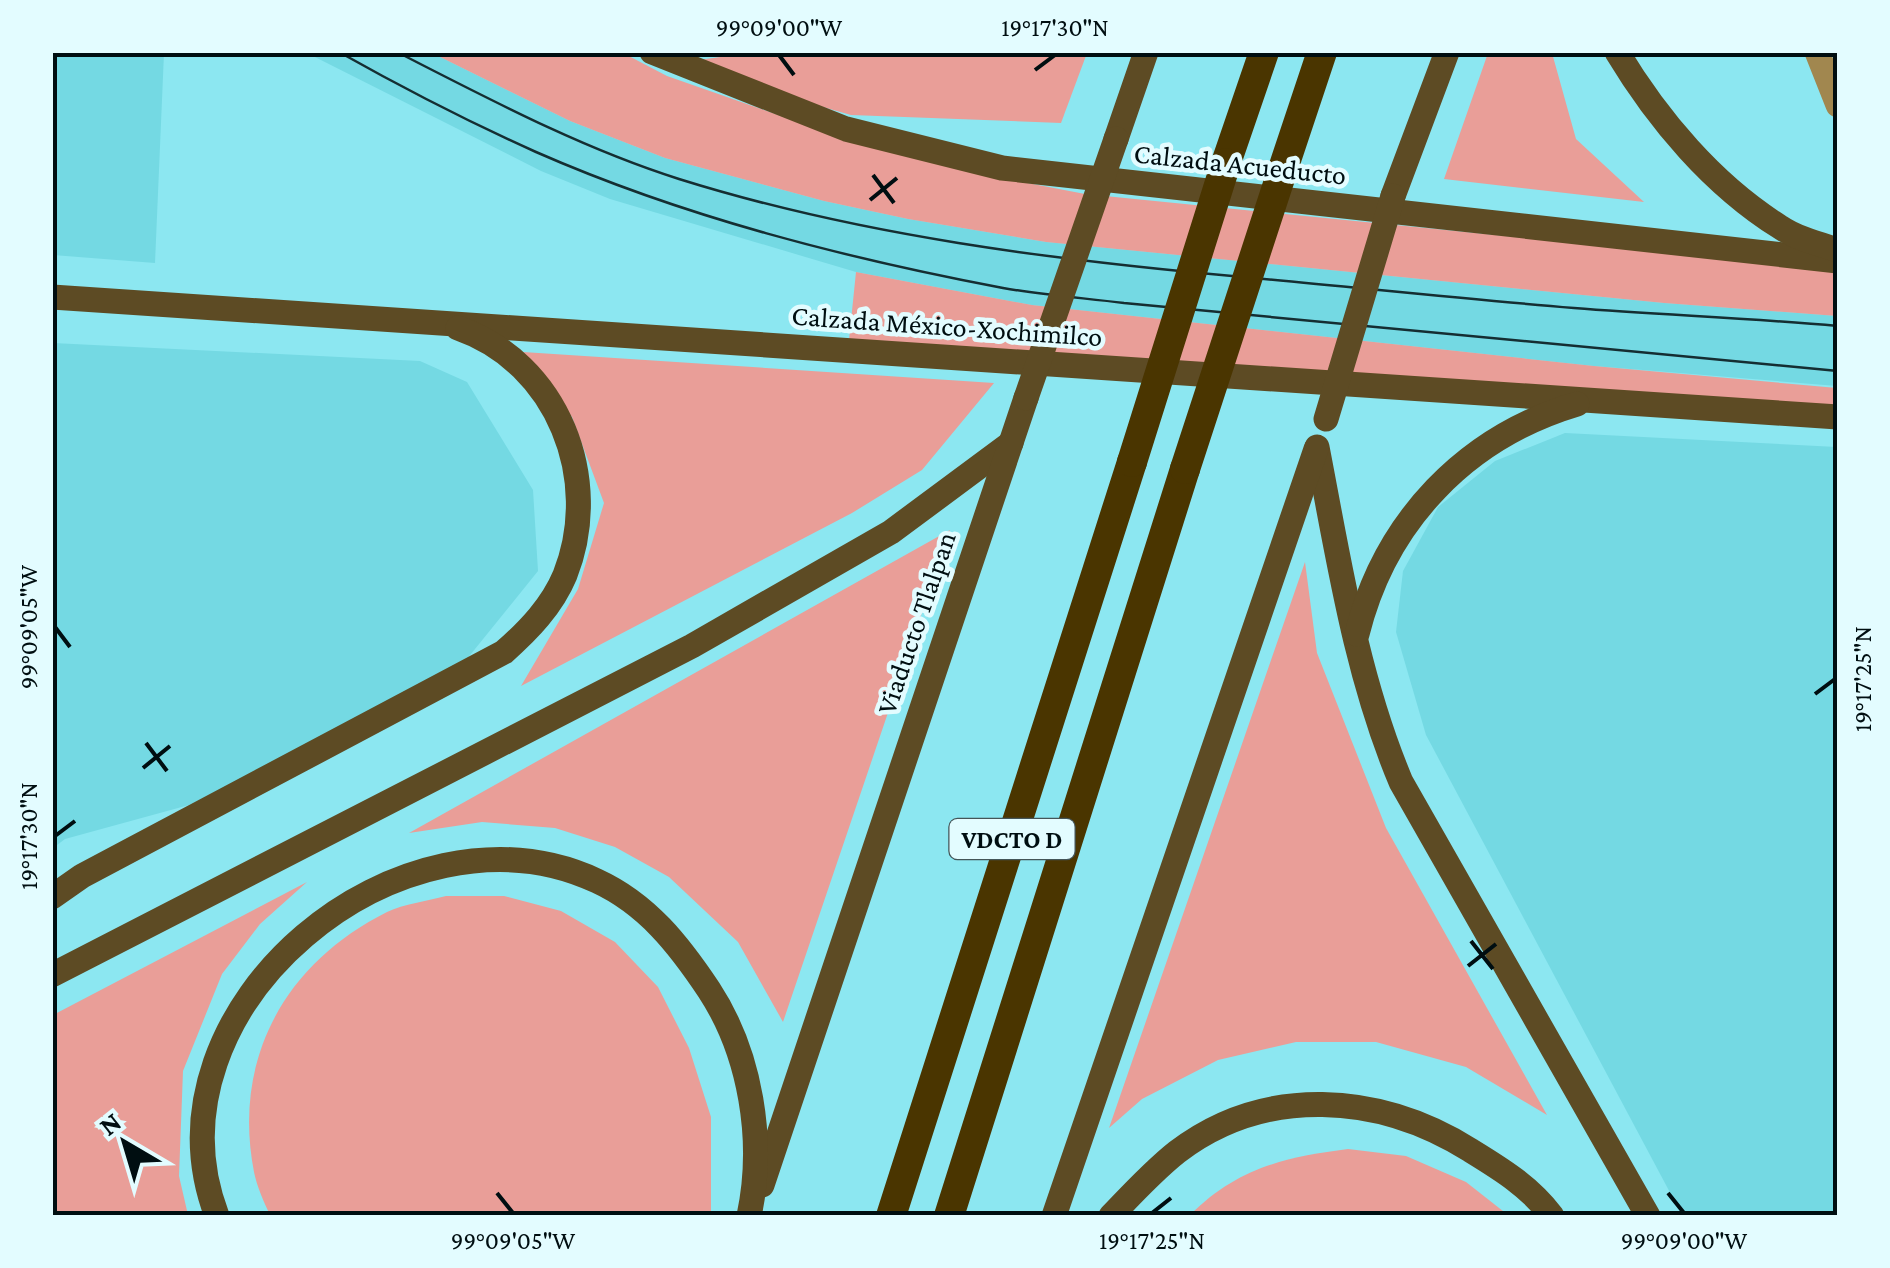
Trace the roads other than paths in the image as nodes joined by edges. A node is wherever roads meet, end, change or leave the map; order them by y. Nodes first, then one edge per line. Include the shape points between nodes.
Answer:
1 (652, 52) edge
2 (1146, 52) edge
3 (1264, 52) edge
4 (1322, 52) edge
5 (1447, 52) edge
6 (1618, 52) edge
7 (1817, 52) edge
8 (1838, 105) edge
9 (1838, 250) edge
10 (1838, 261) edge
11 (52, 296) edge
12 (439, 322) junction
13 (1592, 400) junction
14 (1838, 417) edge
15 (1011, 443) junction
16 (1317, 447) junction
17 (1354, 645) junction
18 (52, 897) edge
19 (52, 975) edge
20 (217, 1216) edge
21 (750, 1216) edge
22 (891, 1216) edge
23 (949, 1216) edge
24 (1054, 1216) edge
25 (1111, 1216) edge
26 (1552, 1216) edge
27 (1648, 1216) edge

1 - 10 main road, Calzada Acueducto via 846,128 1002,168
2 - 15 main road, Viaducto Tlalpan, bridge
3 - 22 highway, VDCTO D, bridge
4 - 23 highway, VDCTO D, bridge
5 - 16 main road, bridge via 1394,196
6 - 9 main road via 1669,127 1741,199 1783,230
7 - 8 street
11 - 12 main road, Calzada México-Xochimilco
12 - 13 main road, Calzada México-Xochimilco
12 - 18 main road via 484,340 522,368 552,406 572,450 577,532 548,606 504,652
13 - 14 main road, Calzada México-Xochimilco
13 - 17 main road via 1516,427 1450,472 1379,568
15 - 19 main road via 891,532 692,646
15 - 21 main road, Viaducto Tlalpan
16 - 17 main road
16 - 24 main road
17 - 27 main road via 1401,782
20 - 21 main road via 204,1166 207,1092 218,1055 255,988 306,934 370,891 447,864 488,858 562,867 597,881 651,916 693,966 723,1017 744,1073 756,1158
25 - 26 main road via 1152,1173 1209,1132 1306,1103 1398,1114 1452,1138 1520,1181

